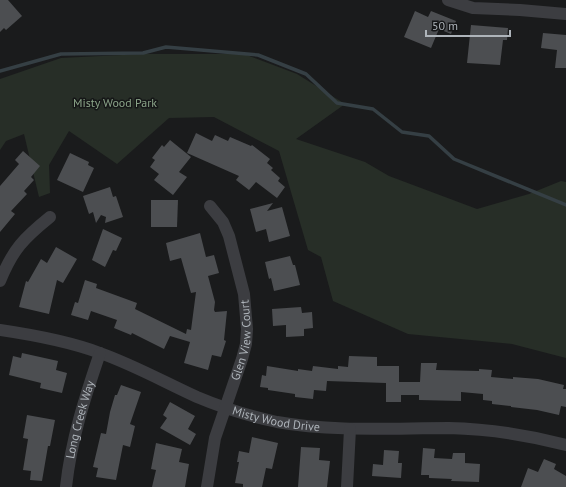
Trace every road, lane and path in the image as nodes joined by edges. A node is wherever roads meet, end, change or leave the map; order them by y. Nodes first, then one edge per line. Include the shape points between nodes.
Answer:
1 (448, 0) edge
2 (520, 5) edge
3 (566, 14) edge
4 (210, 206) dead end
5 (50, 217) dead end
6 (0, 281) edge
7 (0, 330) edge
8 (100, 353) junction
9 (226, 408) junction
10 (350, 429) junction
11 (566, 445) edge
12 (66, 487) edge
13 (207, 487) edge
14 (347, 487) edge

1 - 2 street via 473,8
2 - 3 street
4 - 9 street, Glen View Court via 223,222 229,236 246,312 246,344
5 - 6 street via 27,235 15,249
7 - 8 street, Misty Wood Drive via 63,341
8 - 9 street, Misty Wood Drive
8 - 12 street, Long Creek Way via 80,411
9 - 10 street, Misty Wood Drive via 249,416 304,426
9 - 13 street, Glen View Court via 216,438
10 - 11 street, Misty Wood Drive via 483,430
10 - 14 street

